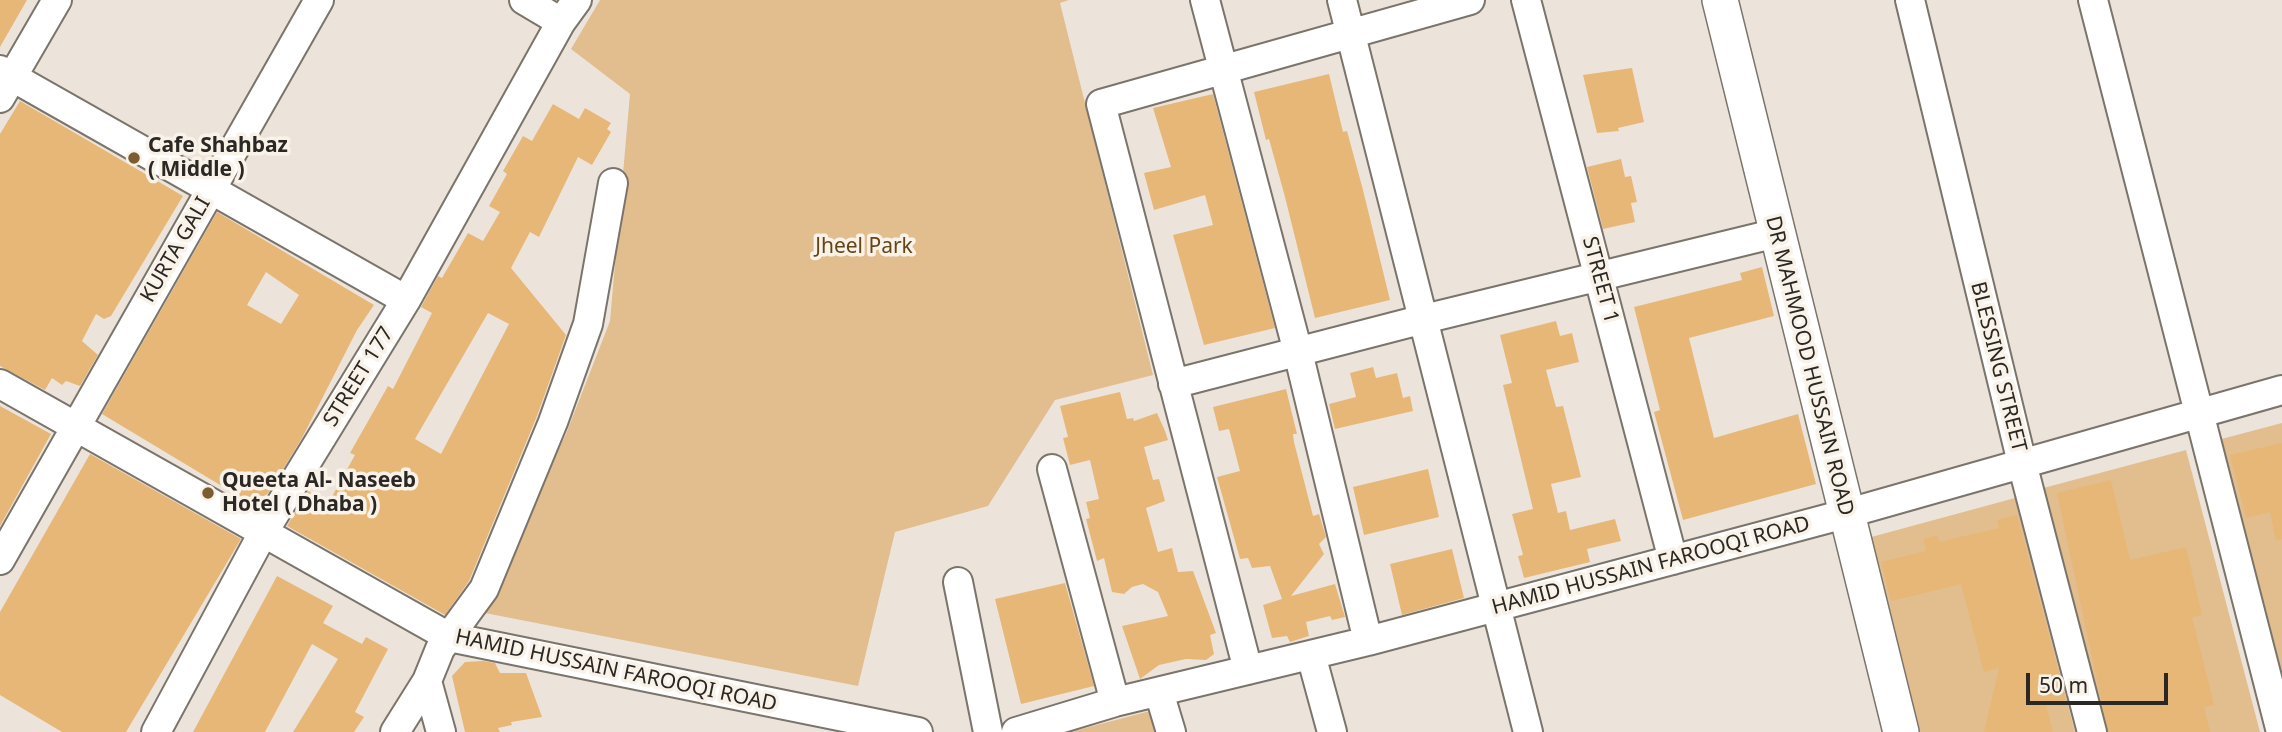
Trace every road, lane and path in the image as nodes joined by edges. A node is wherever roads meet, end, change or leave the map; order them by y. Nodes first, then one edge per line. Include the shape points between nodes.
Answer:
1 (57, 0) edge
2 (319, 0) edge
3 (524, 0) edge
4 (1205, 0) edge
5 (1342, 0) edge
6 (1470, 0) edge
7 (1526, 0) edge
8 (1720, 0) edge
9 (1910, 0) edge
10 (2093, 0) edge
11 (569, 11) edge
12 (1350, 33) junction
13 (1223, 69) junction
14 (4, 82) edge
15 (613, 183) dead end
16 (211, 190) junction
17 (1777, 233) junction
18 (1600, 277) junction
19 (406, 300) junction
20 (1424, 319) junction
21 (1298, 352) junction
22 (0, 384) edge
23 (1173, 384) junction
24 (2282, 390) edge
25 (2200, 412) junction
26 (76, 427) junction
27 (2022, 463) junction
28 (1052, 469) dead end
29 (1845, 514) junction
30 (263, 533) junction
31 (0, 560) edge
32 (1673, 560) junction
33 (958, 582) dead end
34 (1496, 607) junction
35 (449, 637) junction
36 (1368, 641) junction
37 (1311, 655) junction
38 (1248, 670) junction
39 (427, 681) junction
40 (1159, 692) junction
41 (1115, 702) junction
42 (799, 720) edge
43 (156, 732) edge
44 (395, 732) edge
45 (441, 732) edge
46 (918, 732) edge
47 (988, 732) edge
48 (1016, 732) edge
49 (1171, 732) edge
50 (1332, 732) edge
51 (1528, 732) edge
52 (1901, 732) edge
53 (2092, 732) edge
54 (2281, 732) edge

1 - 14 street
2 - 16 street, KURTA GALI
3 - 11 street
4 - 13 street
5 - 12 street
6 - 12 street
7 - 18 street, STREET 1
8 - 17 main road, DR MAHMOOD HUSSAIN ROAD
9 - 27 street, BLESSING STREET
10 - 25 street
11 - 19 street, STREET 177
12 - 13 street
12 - 20 street
13 - 21 street
13 - 23 street via 1101,104
14 - 16 street
15 - 35 street via 588,324 571,374 484,589
16 - 19 street
16 - 26 street, KURTA GALI
17 - 18 street
17 - 29 main road, DR MAHMOOD HUSSAIN ROAD
18 - 20 street
18 - 32 street, STREET 1
19 - 30 street, STREET 177
20 - 21 street
20 - 34 street
21 - 23 street
21 - 36 street
22 - 26 street, HAMID HUSSAIN FAROOQI ROAD
23 - 38 street
24 - 25 street, HAMID HUSSAIN FAROOQI ROAD
25 - 27 street, HAMID HUSSAIN FAROOQI ROAD
25 - 54 street
26 - 30 street, HAMID HUSSAIN FAROOQI ROAD
26 - 31 street, KURTA GALI
27 - 29 street, HAMID HUSSAIN FAROOQI ROAD
27 - 53 street, BLESSING STREET
28 - 41 street
29 - 32 street, HAMID HUSSAIN FAROOQI ROAD
29 - 52 main road, DR MAHMOOD HUSSAIN ROAD
30 - 35 street, HAMID HUSSAIN FAROOQI ROAD
30 - 43 street, STREET 177
32 - 34 street, HAMID HUSSAIN FAROOQI ROAD
33 - 47 street
34 - 36 street, HAMID HUSSAIN FAROOQI ROAD
34 - 51 street
35 - 39 street
35 - 42 street, HAMID HUSSAIN FAROOQI ROAD
36 - 37 street, HAMID HUSSAIN FAROOQI ROAD
37 - 38 street, HAMID HUSSAIN FAROOQI ROAD
37 - 50 street
38 - 40 street, HAMID HUSSAIN FAROOQI ROAD
39 - 44 street
39 - 45 street
40 - 41 street, HAMID HUSSAIN FAROOQI ROAD
40 - 49 street
41 - 48 street, HAMID HUSSAIN FAROOQI ROAD
42 - 46 street, HAMID HUSSAIN FAROOQI ROAD

